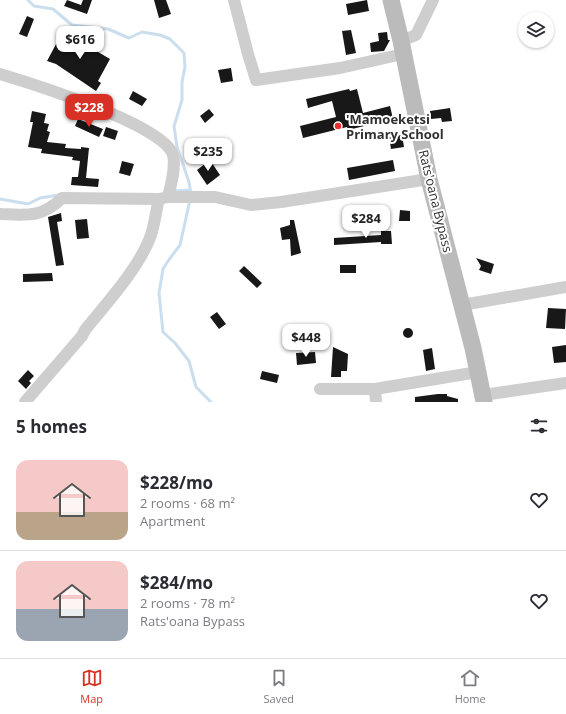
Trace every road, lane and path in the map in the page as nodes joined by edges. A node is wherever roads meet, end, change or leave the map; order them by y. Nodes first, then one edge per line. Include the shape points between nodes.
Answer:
1 (234, 0) edge
2 (391, 0) edge
3 (433, 0) edge
4 (402, 47) junction
5 (0, 74) edge
6 (429, 179) junction
7 (164, 198) junction
8 (0, 214) edge
9 (566, 287) edge
10 (462, 305) junction
11 (478, 372) junction
12 (566, 383) edge
13 (320, 389) dead end
14 (375, 389) junction
15 (484, 399) edge
16 (25, 402) edge
17 (376, 402) edge

1 - 4 street via 256,80 340,68
2 - 4 street, Rats'oana Bypass
3 - 4 street via 416,35
4 - 6 street, Rats'oana Bypass
5 - 7 street via 80,100 139,127 168,145 172,155 173,176
6 - 7 street via 251,205 215,197
6 - 10 street, Rats'oana Bypass
7 - 8 street via 62,198 45,212 25,215
7 - 16 street via 140,258 82,336
9 - 10 street
10 - 11 street, Rats'oana Bypass
11 - 14 street
11 - 15 street, Rats'oana Bypass
12 - 15 street
13 - 14 street
14 - 17 street

